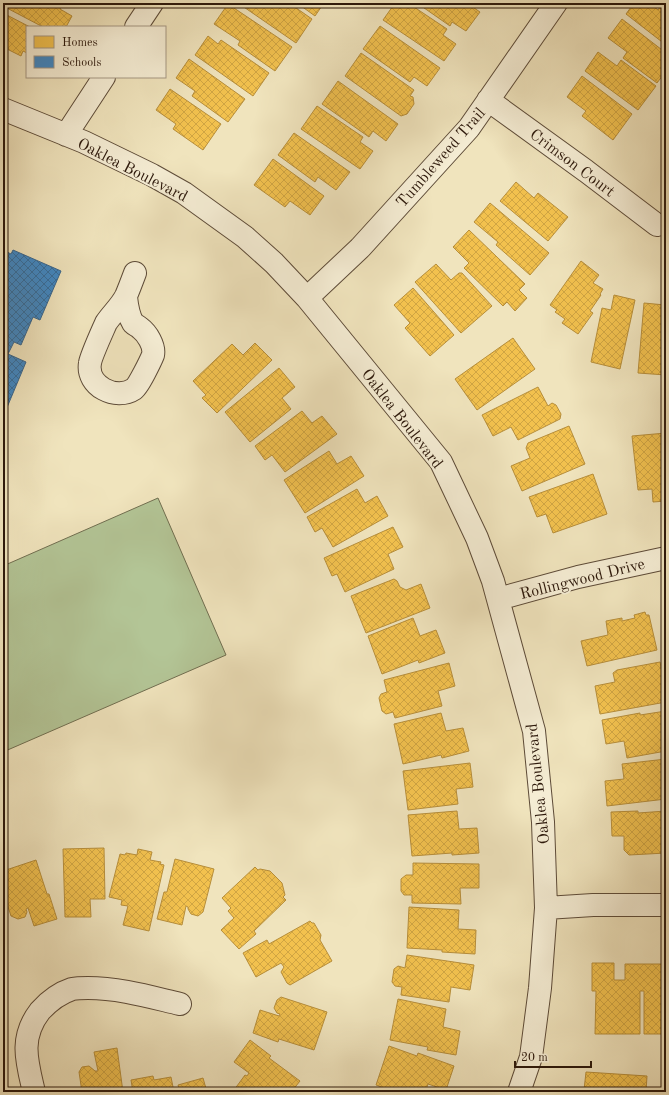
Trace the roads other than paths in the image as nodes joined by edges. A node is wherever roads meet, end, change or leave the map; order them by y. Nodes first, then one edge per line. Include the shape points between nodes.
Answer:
1 (152, 3) edge
2 (556, 3) edge
3 (137, 26) edge
4 (103, 78) edge
5 (488, 100) junction
6 (3, 109) edge
7 (66, 135) junction
8 (657, 225) dead end
9 (135, 274) dead end
10 (126, 297) dead end
11 (306, 298) junction
12 (666, 558) edge
13 (498, 599) junction
14 (666, 904) edge
15 (546, 908) junction
16 (180, 1004) dead end
17 (34, 1092) edge
18 (519, 1092) edge

1 - 3 street
2 - 5 street, Tumbleweed Trail
4 - 7 street
5 - 8 street, Crimson Court
5 - 11 street, Tumbleweed Trail via 469,128 360,248
6 - 7 street, Oaklea Boulevard
7 - 11 street, Oaklea Boulevard via 152,175 184,193 245,237
9 - 10 street
11 - 13 street, Oaklea Boulevard via 441,462 477,538
12 - 13 street, Rollingwood Drive via 578,577
13 - 15 street, Oaklea Boulevard via 534,731 543,822
14 - 15 street
15 - 18 street, Oaklea Boulevard via 540,988 531,1057
16 - 17 street via 105,988 74,988 59,994 46,1004 34,1019 26,1045 27,1064

